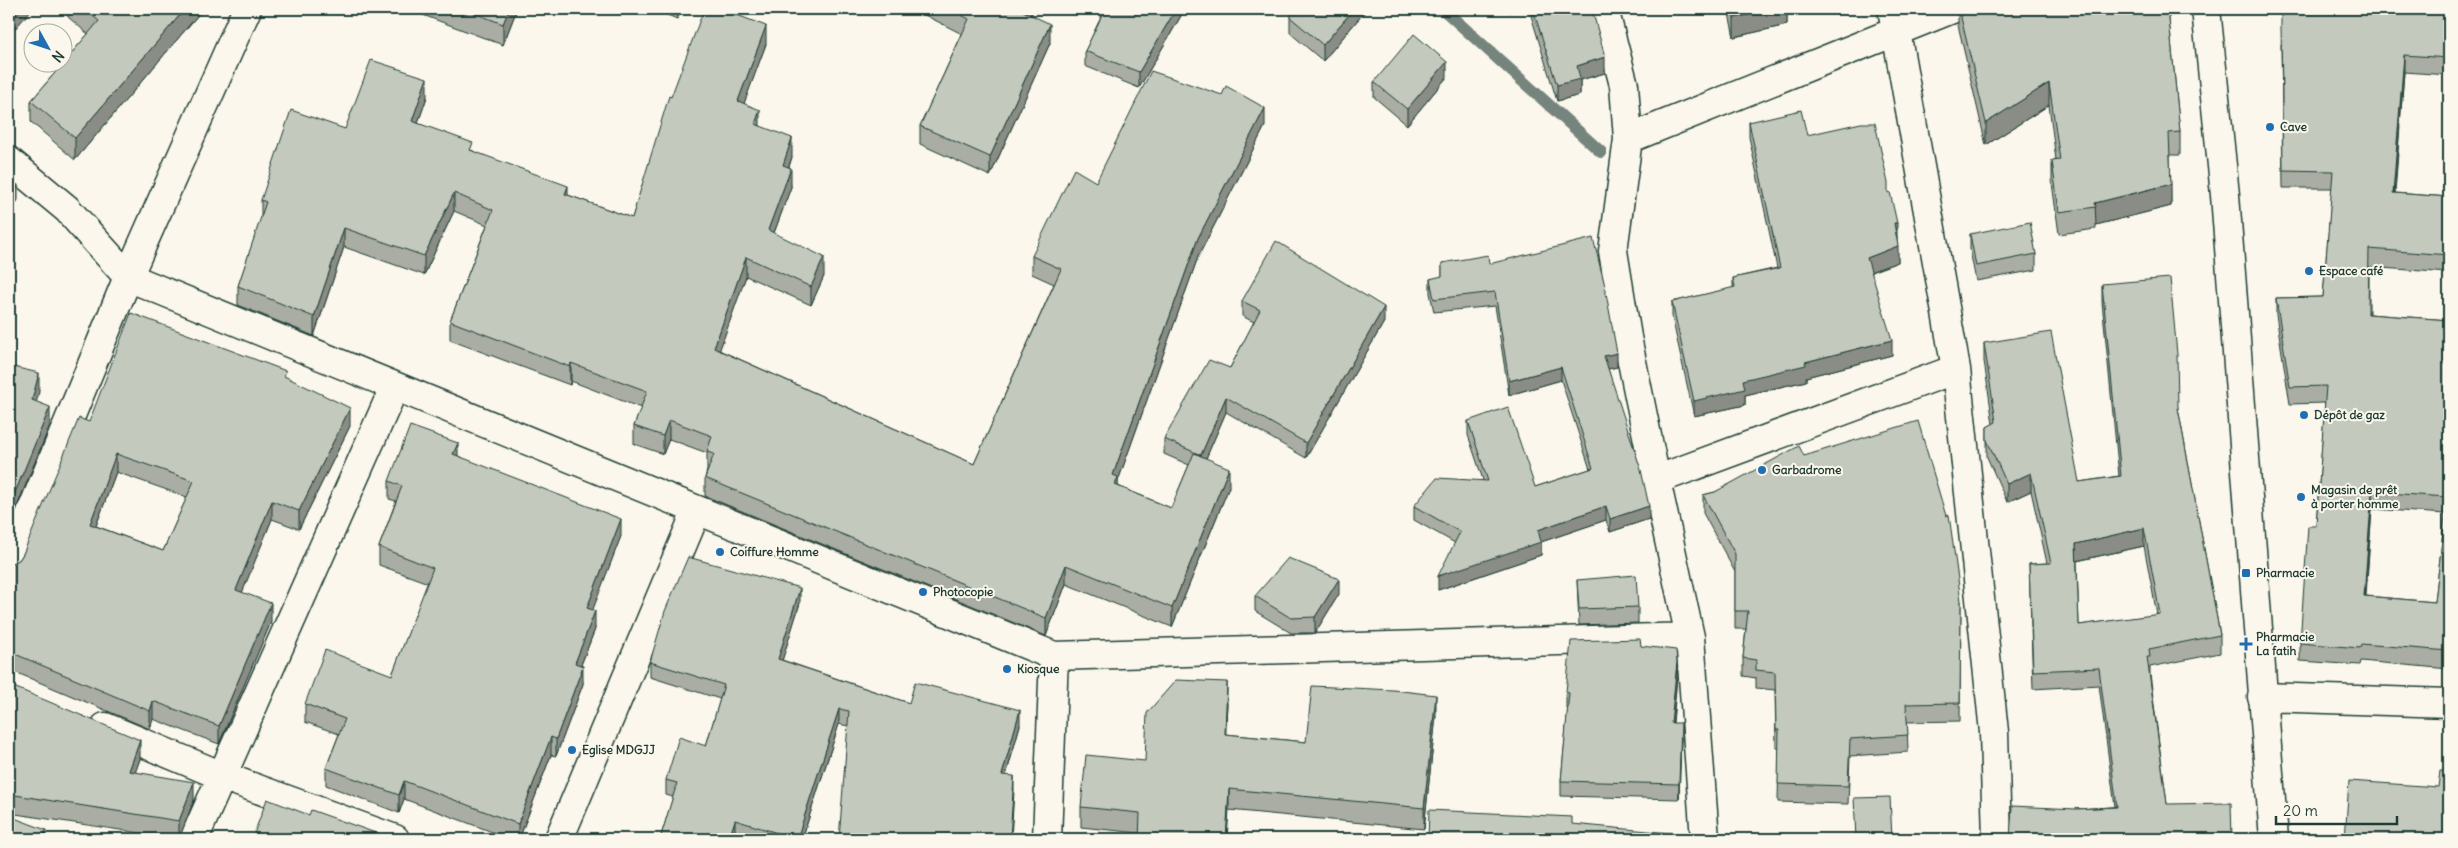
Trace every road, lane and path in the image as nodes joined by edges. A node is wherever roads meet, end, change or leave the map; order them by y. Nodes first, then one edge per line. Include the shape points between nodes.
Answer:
1 (247, 9) edge
2 (1604, 9) edge
3 (1952, 9) edge
4 (2206, 9) edge
5 (1894, 19) edge
6 (1628, 139) junction
7 (9, 161) edge
8 (128, 277) junction
9 (1956, 369) junction
10 (394, 388) junction
11 (1656, 480) junction
12 (697, 510) junction
13 (9, 566) edge
14 (1690, 637) junction
15 (1054, 656) junction
16 (2262, 697) junction
17 (2449, 703) edge
18 (80, 717) edge
19 (222, 776) junction
20 (194, 839) edge
21 (395, 839) edge
22 (559, 839) edge
23 (1047, 839) edge
24 (1705, 839) edge
25 (1997, 839) edge
26 (2274, 839) edge

1 - 8 street
2 - 6 street via 1624,85
3 - 5 street
4 - 16 street via 2225,195
5 - 6 street
5 - 9 street
6 - 11 street via 1613,251
7 - 8 street via 67,209
8 - 10 street
8 - 13 street
9 - 11 street
9 - 25 street via 1994,732
10 - 12 street
10 - 19 street
11 - 14 street
12 - 15 street
12 - 22 street
14 - 15 street
14 - 24 street
15 - 23 street
16 - 17 street
16 - 26 street
18 - 19 street
19 - 20 street
19 - 21 street

